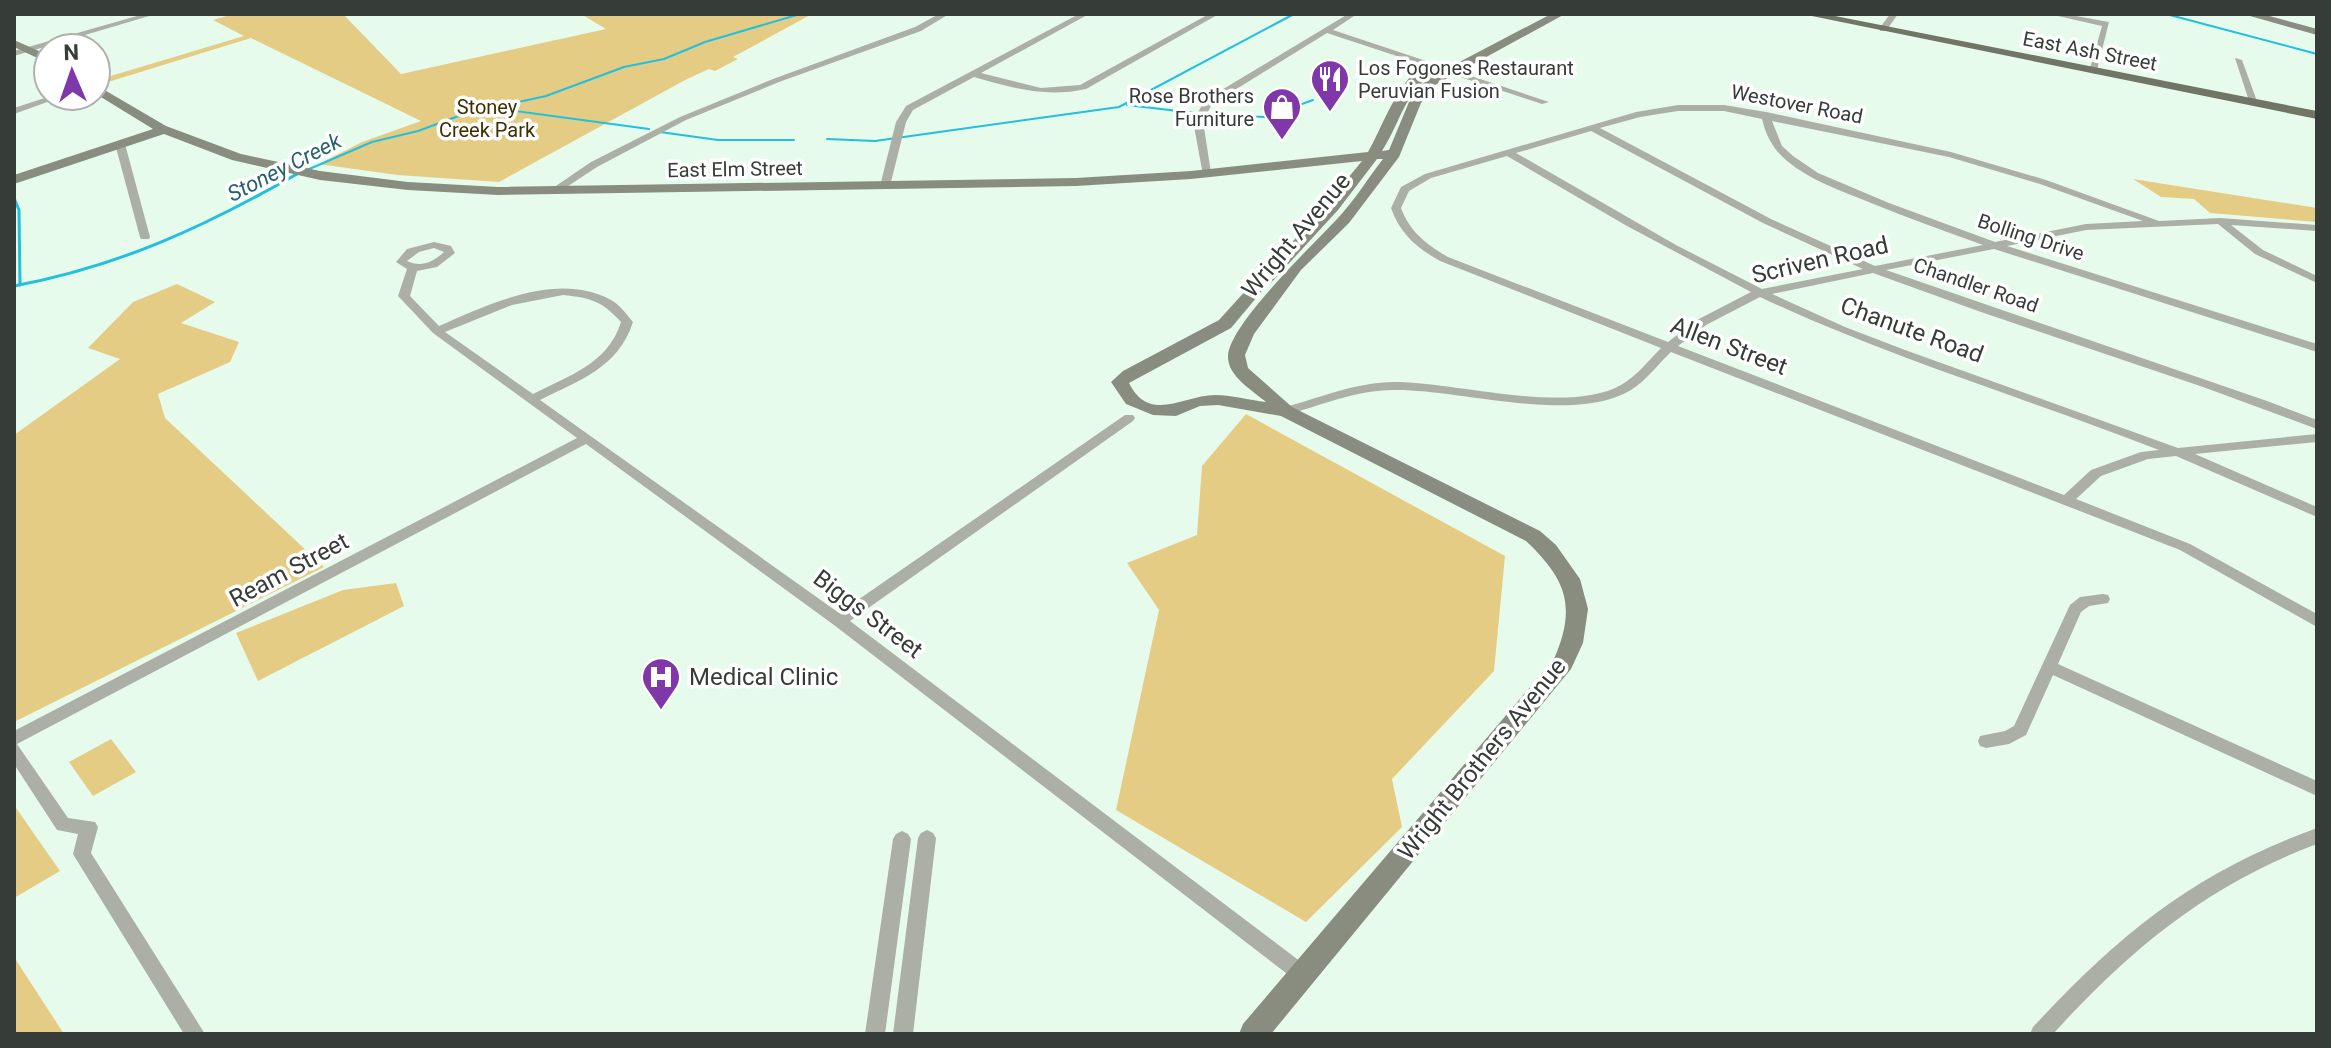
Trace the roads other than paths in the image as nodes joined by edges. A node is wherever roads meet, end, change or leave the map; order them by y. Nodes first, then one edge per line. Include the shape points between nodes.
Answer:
1 (152, 14) edge
2 (945, 14) edge
3 (1085, 14) edge
4 (1215, 14) edge
5 (1353, 14) edge
6 (1538, 14) edge
7 (1559, 14) edge
8 (1808, 14) edge
9 (1894, 14) edge
10 (2053, 14) edge
11 (2249, 14) edge
12 (1883, 29) junction
13 (1326, 30) junction
14 (2317, 32) edge
15 (14, 43) edge
16 (29, 50) junction
17 (32, 51) edge
18 (14, 54) edge
19 (2238, 60) dead end
20 (1434, 66) junction
21 (1448, 71) junction
22 (2093, 72) junction
23 (972, 73) junction
24 (112, 102) edge
25 (1545, 102) dead end
26 (2254, 104) junction
27 (1766, 115) junction
28 (2317, 115) edge
29 (1592, 128) junction
30 (161, 131) junction
31 (120, 144) junction
32 (1509, 153) junction
33 (1394, 154) junction
34 (1372, 156) junction
35 (1206, 173) junction
36 (14, 180) edge
37 (885, 186) junction
38 (552, 192) junction
39 (1396, 208) joint
40 (2220, 221) junction
41 (2155, 222) junction
42 (2317, 228) edge
43 (145, 237) dead end
44 (1997, 246) junction
45 (413, 268) dead end
46 (1875, 270) junction
47 (2317, 280) edge
48 (1758, 293) junction
49 (437, 331) junction
50 (1670, 347) junction
51 (2317, 348) edge
52 (532, 399) junction
53 (1286, 411) junction
54 (1129, 418) dead end
55 (2317, 425) edge
56 (2317, 438) edge
57 (584, 440) junction
58 (2177, 451) junction
59 (2067, 500) junction
60 (2317, 512) edge
61 (2103, 599) dead end
62 (839, 621) junction
63 (2317, 621) edge
64 (2049, 667) junction
65 (14, 739) edge
66 (1986, 741) dead end
67 (14, 750) edge
68 (2317, 789) edge
69 (2317, 836) edge
70 (927, 838) dead end
71 (902, 839) dead end
72 (1302, 974) junction
73 (195, 1034) edge
74 (875, 1034) edge
75 (903, 1034) edge
76 (1253, 1034) edge
77 (2040, 1034) edge

1 - 16 street
2 - 38 street via 658,128
3 - 23 street
4 - 23 street via 1083,87 1060,94 1037,93
5 - 13 street
6 - 20 street, Wright Avenue
7 - 21 street, Wright Avenue
8 - 12 main road, East Ash Street
9 - 12 street
10 - 22 street via 2106,24
11 - 14 street
12 - 22 main road, East Ash Street
13 - 20 street
13 - 35 street via 1208,102 1198,121
15 - 16 street
16 - 17 street
16 - 18 street
19 - 26 street
20 - 21 street
20 - 34 street, Wright Avenue via 1395,103
21 - 25 street
21 - 33 street, Wright Avenue via 1415,102
22 - 26 main road, East Ash Street
23 - 37 street via 909,108
24 - 30 street, East Elm Street
26 - 28 main road, East Ash Street
27 - 29 street, Westover Road via 1678,108
27 - 41 street, Westover Road via 1951,155
27 - 44 street, Bolling Drive via 1780,149 1807,170
29 - 32 street, Westover Road
29 - 46 street, Chandler Road via 1764,221
30 - 31 street
30 - 38 street, East Elm Street via 227,153 363,181
31 - 36 street
31 - 43 street
32 - 39 street, Westover Road via 1428,176 1405,189
32 - 48 street, Chanute Road
33 - 34 street, East Elm Street
33 - 53 street, Wright Avenue via 1344,220 1296,267 1240,343 1240,370
34 - 35 street, East Elm Street
34 - 53 street, Wright Avenue via 1315,229 1225,324 1120,382 1137,406 1171,411 1196,401 1218,400
35 - 37 street, East Elm Street
37 - 38 street, East Elm Street
39 - 50 street, Allen Street via 1411,237 1444,259
40 - 41 street, Scriven Road
40 - 42 street, Scriven Road
40 - 47 street via 2259,252
41 - 44 street, Scriven Road via 2086,227
44 - 46 street, Scriven Road
44 - 51 street, Bolling Drive
45 - 49 street, Biggs Street via 404,296
46 - 48 street, Scriven Road
46 - 55 street, Chandler Road via 2235,392
48 - 50 street, Scriven Road via 1710,316
48 - 58 street, Chanute Road via 1844,330
49 - 52 street, Biggs Street
49 - 52 street via 531,296 588,295 620,310 627,322 616,351
50 - 53 street, Scriven Road via 1635,384 1603,396 1548,399 1395,386
50 - 59 street, Allen Street
52 - 57 street, Biggs Street
53 - 72 street, Wright Brothers Avenue via 1533,536 1566,568 1580,614 1563,663
54 - 62 street
56 - 58 street
57 - 62 street, Biggs Street
57 - 65 street, Ream Street
58 - 59 street via 2146,455 2096,473
58 - 60 street, Chanute Road
59 - 63 street, Allen Street via 2185,547
61 - 64 street via 2085,601 2075,609
62 - 72 street, Biggs Street
64 - 66 street via 2020,730
64 - 68 street
67 - 73 street via 63,825 89,827 82,854
69 - 77 street via 2226,876 2159,918 2099,970
70 - 75 street
71 - 74 street
72 - 76 street, Wright Brothers Avenue

